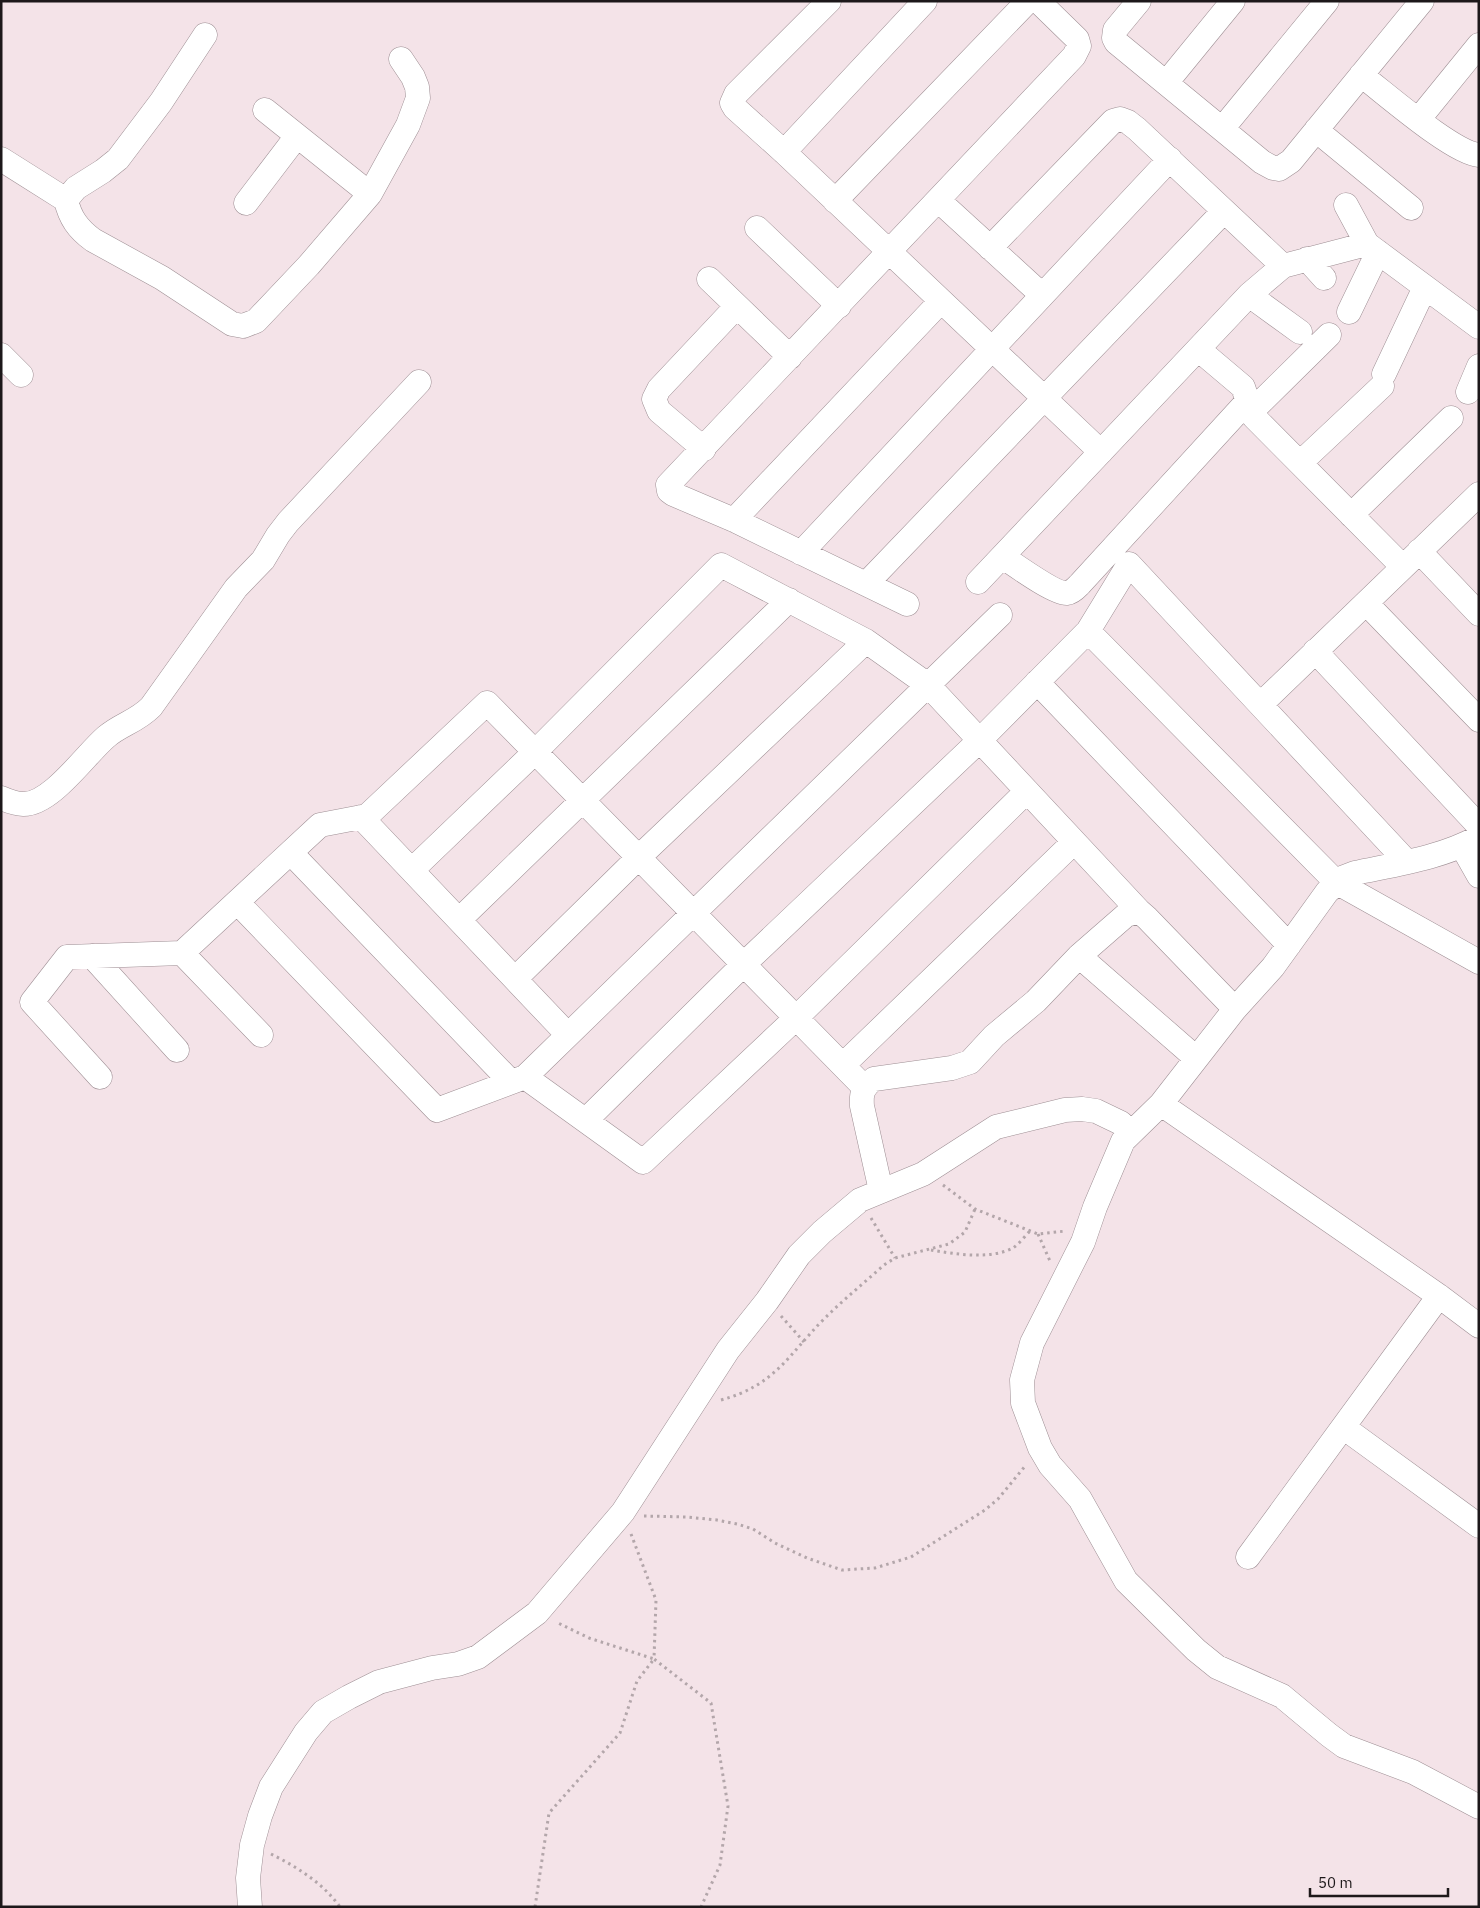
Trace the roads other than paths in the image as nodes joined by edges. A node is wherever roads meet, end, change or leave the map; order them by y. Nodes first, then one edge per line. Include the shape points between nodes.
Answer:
1 (829, 1) edge
2 (925, 1) edge
3 (1028, 1) edge
4 (1038, 1) edge
5 (1139, 1) edge
6 (1232, 1) edge
7 (1326, 1) edge
8 (1422, 1) edge
9 (205, 35) dead end
10 (1479, 45) edge
11 (401, 59) dead end
12 (1361, 75) junction
13 (1166, 83) junction
14 (265, 110) dead end
15 (1418, 120) junction
16 (1222, 129) junction
17 (1316, 130) junction
18 (297, 136) junction
19 (784, 152) junction
20 (1479, 155) edge
21 (1, 158) edge
22 (1170, 159) junction
23 (370, 194) junction
24 (66, 200) junction
25 (938, 200) junction
26 (835, 201) junction
27 (246, 202) dead end
28 (1346, 204) dead end
29 (1411, 208) dead end
30 (1224, 211) junction
31 (757, 228) dead end
32 (990, 248) junction
33 (1372, 248) junction
34 (890, 252) junction
35 (1307, 259) junction
36 (1283, 266) junction
37 (1324, 278) dead end
38 (709, 279) dead end
39 (1425, 287) junction
40 (1042, 295) junction
41 (1249, 295) junction
42 (941, 300) junction
43 (737, 306) junction
44 (838, 306) junction
45 (1349, 312) dead end
46 (1479, 327) edge
47 (1300, 332) dead end
48 (1329, 335) dead end
49 (992, 349) junction
50 (1198, 349) junction
51 (1, 355) edge
52 (790, 358) junction
53 (1479, 366) edge
54 (21, 375) dead end
55 (419, 382) dead end
56 (1468, 392) dead end
57 (1044, 398) junction
58 (1451, 418) dead end
59 (704, 449) junction
60 (1101, 452) junction
61 (1300, 463) junction
62 (1476, 502) edge
63 (1351, 515) junction
64 (734, 520) junction
65 (801, 552) junction
66 (1002, 557) junction
67 (1411, 559) junction
68 (978, 582) dead end
69 (866, 584) junction
70 (788, 600) junction
71 (1366, 603) junction
72 (907, 604) dead end
73 (1479, 614) edge
74 (1000, 615) dead end
75 (1088, 631) junction
76 (866, 641) junction
77 (1315, 651) junction
78 (1038, 682) junction
79 (928, 685) junction
80 (1260, 704) junction
81 (1479, 720) edge
82 (980, 740) junction
83 (535, 752) junction
84 (1027, 791) junction
85 (1, 798) edge
86 (584, 801) junction
87 (361, 817) junction
88 (1479, 826) edge
89 (1074, 842) junction
90 (1470, 842) edge
91 (291, 852) junction
92 (639, 858) junction
93 (1407, 862) junction
94 (412, 870) junction
95 (1479, 876) edge
96 (1336, 882) junction
97 (238, 902) junction
98 (1139, 911) junction
99 (694, 914) junction
100 (459, 920) junction
101 (1289, 945) junction
102 (182, 953) junction
103 (92, 956) junction
104 (1080, 956) junction
105 (1479, 962) edge
106 (744, 964) junction
107 (515, 979) junction
108 (1234, 1009) junction
109 (796, 1018) junction
110 (261, 1035) dead end
111 (568, 1035) junction
112 (177, 1050) dead end
113 (1196, 1058) junction
114 (843, 1065) junction
115 (100, 1077) dead end
116 (518, 1079) junction
117 (864, 1087) junction
118 (1161, 1104) junction
119 (586, 1120) junction
120 (1130, 1134) junction
121 (870, 1196) junction
122 (1439, 1296) junction
123 (1479, 1326) edge
124 (1343, 1427) junction
125 (1479, 1526) edge
126 (1248, 1557) dead end
127 (1479, 1807) edge
128 (250, 1907) edge

1 - 19 street via 733,98 735,108
2 - 19 street
3 - 26 street
4 - 25 street via 1077,38 1079,46 1074,56
5 - 13 street via 1115,30 1114,38
6 - 13 street
7 - 16 street
8 - 12 street
9 - 24 street via 118,159 80,184
10 - 15 street
11 - 23 street via 413,77 418,98 408,125
12 - 15 street
12 - 17 street
13 - 16 street
14 - 18 street
15 - 20 street via 1463,151
16 - 17 street via 1262,162 1279,169 1292,161
17 - 29 street
18 - 23 street
18 - 27 street
19 - 26 street
21 - 24 street
22 - 30 street
22 - 32 street via 1128,122 1113,121
22 - 40 street
23 - 24 street via 263,314 244,326 232,324 83,232 74,222
25 - 32 street
25 - 34 street
26 - 34 street
28 - 33 street
30 - 36 street
30 - 57 street
31 - 44 street
32 - 40 street
33 - 35 street
33 - 39 street
33 - 45 street
34 - 42 street
34 - 44 street
35 - 36 street
35 - 37 street
36 - 41 street
38 - 43 street
39 - 46 street
39 - 61 street via 1383,380
40 - 49 street
41 - 47 street
41 - 50 street
42 - 49 street
42 - 64 street
43 - 52 street
43 - 59 street via 659,389 654,399 659,411
44 - 52 street
48 - 61 street via 1257,406 1254,417
49 - 57 street
49 - 65 street
50 - 60 street
50 - 66 street via 1243,387 1247,399 1244,405 1080,584 1071,592 1061,592
51 - 54 street
52 - 59 street
53 - 56 street
55 - 85 street via 288,522 263,560 236,588 151,707 105,738 54,790 25,805
57 - 60 street
57 - 69 street
58 - 63 street
59 - 64 street via 670,482 668,488 673,494
60 - 66 street
61 - 63 street
62 - 67 street
63 - 67 street
64 - 65 street
65 - 69 street
66 - 68 street
67 - 71 street
67 - 73 street
69 - 72 street
70 - 76 street
70 - 83 street via 721,565
70 - 86 street
71 - 77 street
71 - 81 street
74 - 79 street
75 - 78 street
75 - 80 street via 1130,564
75 - 96 street
76 - 79 street
76 - 92 street
77 - 80 street
77 - 88 street
78 - 82 street
78 - 101 street
79 - 82 street
79 - 99 street
80 - 93 street
82 - 84 street
82 - 106 street
83 - 86 street
83 - 87 street via 487,703 367,816
83 - 94 street
84 - 89 street
84 - 109 street
86 - 92 street
86 - 100 street
87 - 91 street via 320,825
87 - 94 street
89 - 98 street
89 - 114 street
90 - 93 street
90 - 95 street
91 - 97 street
91 - 116 street
92 - 99 street
92 - 107 street
93 - 96 street via 1355,873
94 - 100 street
96 - 101 street
96 - 105 street
97 - 102 street
97 - 116 street via 438,1110
98 - 104 street via 1126,915
98 - 108 street
99 - 106 street
99 - 111 street
100 - 107 street
101 - 108 street via 1273,968
102 - 103 street
102 - 110 street
103 - 112 street
103 - 115 street via 67,957 32,1002
104 - 113 street
104 - 117 street via 970,1062 952,1068 874,1079
106 - 109 street
106 - 119 street
107 - 111 street
108 - 113 street
109 - 114 street
109 - 119 street via 643,1162
111 - 116 street
113 - 118 street
114 - 117 street
116 - 119 street
117 - 121 street via 861,1096
118 - 120 street
118 - 122 street
120 - 121 street via 1121,1123 1096,1111 1065,1110 996,1127 923,1174
120 - 127 street via 1113,1161 1083,1242 1032,1343 1022,1380 1023,1402 1040,1448 1050,1465 1080,1498 1126,1581 1196,1650 1217,1667 1282,1696 1344,1746 1413,1772
121 - 128 street via 822,1232 799,1255 728,1350 623,1512 537,1613 478,1657 379,1682 323,1712 306,1732 271,1787 260,1816 248,1878
122 - 123 street
122 - 124 street
124 - 125 street
124 - 126 street

